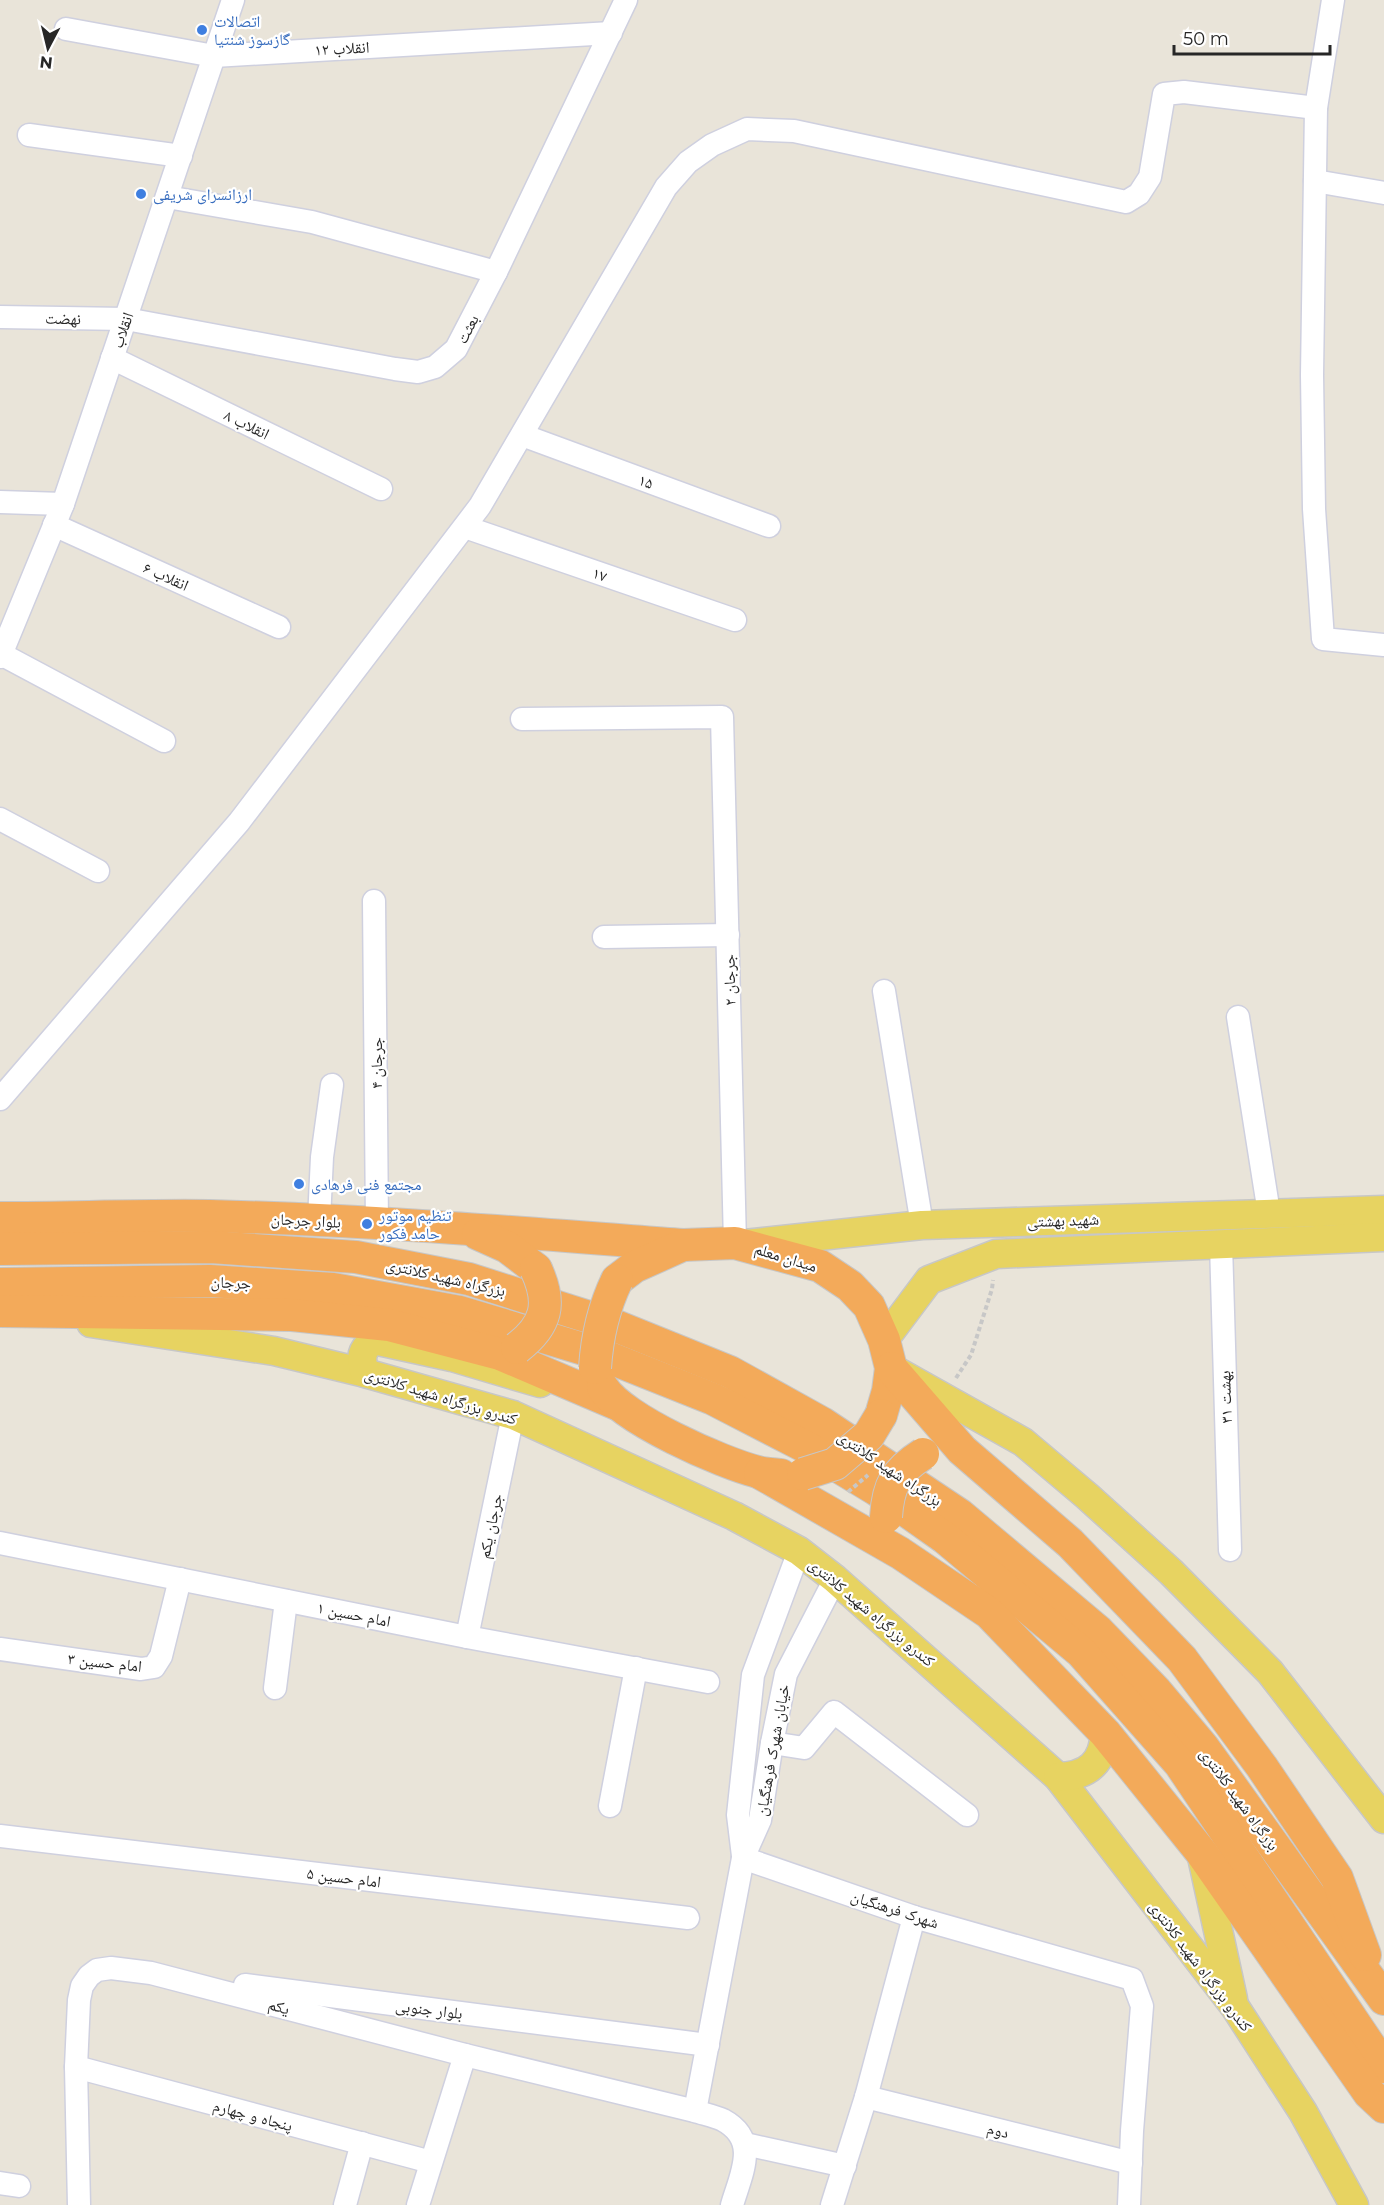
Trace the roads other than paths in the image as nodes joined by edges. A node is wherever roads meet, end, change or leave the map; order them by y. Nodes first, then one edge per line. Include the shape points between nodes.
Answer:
1 (233, 0) edge
2 (626, 0) edge
3 (1333, 0) edge
4 (66, 29) dead end
5 (610, 33) junction
6 (214, 56) junction
7 (1316, 108) junction
8 (29, 135) dead end
9 (181, 156) junction
10 (1315, 181) junction
11 (1384, 193) edge
12 (167, 197) junction
13 (496, 272) junction
14 (0, 318) edge
15 (126, 319) junction
16 (112, 358) junction
17 (522, 435) junction
18 (381, 489) dead end
19 (0, 502) edge
20 (63, 504) junction
21 (54, 525) junction
22 (465, 526) junction
23 (769, 526) dead end
24 (735, 621) dead end
25 (279, 627) dead end
26 (1384, 645) edge
27 (1, 656) edge
28 (522, 719) dead end
29 (164, 741) dead end
30 (0, 819) edge
31 (98, 871) dead end
32 (375, 901) dead end
33 (728, 935) junction
34 (604, 937) dead end
35 (884, 991) dead end
36 (1238, 1017) dead end
37 (332, 1085) dead end
38 (0, 1099) edge
39 (1384, 1210) edge
40 (1269, 1214) junction
41 (0, 1218) edge
42 (319, 1220) junction
43 (377, 1224) junction
44 (922, 1225) junction
45 (464, 1228) junction
46 (1384, 1237) edge
47 (739, 1244) junction
48 (1221, 1244) junction
49 (683, 1245) junction
50 (211, 1247) joint
51 (0, 1249) edge
52 (0, 1284) edge
53 (11, 1312) edge
54 (460, 1312) joint
55 (509, 1351) junction
56 (887, 1354) junction
57 (365, 1373) junction
58 (604, 1390) junction
59 (513, 1415) junction
60 (962, 1450) junction
61 (760, 1473) junction
62 (0, 1543) edge
63 (1230, 1550) dead end
64 (799, 1551) junction
65 (900, 1553) junction
66 (180, 1579) junction
67 (835, 1579) junction
68 (286, 1600) junction
69 (467, 1637) junction
70 (0, 1649) edge
71 (636, 1668) junction
72 (708, 1682) dead end
73 (275, 1688) dead end
74 (1105, 1733) junction
75 (772, 1743) junction
76 (1058, 1777) junction
77 (610, 1806) dead end
78 (967, 1815) dead end
79 (1384, 1819) edge
80 (0, 1836) edge
81 (1201, 1852) junction
82 (743, 1858) junction
83 (914, 1917) junction
84 (688, 1918) dead end
85 (151, 1973) junction
86 (1382, 1996) edge
87 (1235, 2007) junction
88 (708, 2044) junction
89 (465, 2055) junction
90 (76, 2067) junction
91 (1384, 2067) edge
92 (866, 2097) junction
93 (1384, 2107) edge
94 (695, 2111) junction
95 (362, 2144) junction
96 (745, 2144) junction
97 (431, 2162) junction
98 (1131, 2163) junction
99 (845, 2166) junction
100 (79, 2205) edge
101 (345, 2205) edge
102 (418, 2205) edge
103 (732, 2205) edge
104 (832, 2205) edge
105 (1129, 2205) edge
106 (1354, 2205) edge

1 - 6 street, انقلاب
2 - 5 street, بعثت
3 - 7 street
4 - 6 street, ۱۲ انقلاب
5 - 6 street, ۱۲ انقلاب
5 - 13 street, بعثت
6 - 9 street, انقلاب
7 - 10 street
7 - 17 street via 1184,92 1164,94 1150,177 1138,194 1126,202 794,131 747,129 712,145 688,162 666,188
8 - 9 street
9 - 12 street, انقلاب
10 - 11 street
10 - 26 street via 1314,509 1323,639
12 - 13 street via 312,222
12 - 15 street, انقلاب
13 - 15 street, بعثت via 456,349 435,368 418,372
14 - 15 street, نهضت
15 - 16 street, انقلاب
16 - 18 street, ۸ انقلاب
16 - 20 street, انقلاب
17 - 22 street
17 - 23 street, ۱۵
19 - 20 street
20 - 21 street, انقلاب
21 - 25 street, ۶ انقلاب
21 - 27 street, انقلاب
22 - 24 street, ۱۷
22 - 38 street via 239,822
27 - 29 street
28 - 33 street, جرجان ۲ via 722,717
30 - 31 street
32 - 43 street, ۴ جرجان
33 - 34 street
33 - 47 street, جرجان ۲
35 - 44 street
36 - 40 street
37 - 42 street via 322,1156
39 - 40 main road, شهید بهشتی
40 - 44 main road, شهید بهشتی
41 - 42 highway, بلوار جرجان via 208,1216
42 - 43 highway, بلوار جرجان
43 - 45 highway, بلوار جرجان
44 - 47 main road, شهید بهشتی
45 - 49 highway, بلوار جرجان
45 - 55 highway, bridge via 507,1247 536,1269 544,1286 542,1322 532,1337
46 - 48 main road, شهید بهشتی
47 - 49 highway, میدان معلم
47 - 56 highway, میدان معلم via 819,1266 850,1286 869,1306
48 - 56 main road, شهید بهشتی via 996,1254 929,1280
48 - 63 street, بهشت ۳۱
49 - 58 highway, میدان معلم, bridge via 634,1267 617,1280 599,1327
50 - 51 highway, جرجان
50 - 86 highway, بزرگراه شهید کلانتری via 356,1257 469,1279 611,1324 730,1372 822,1423 960,1515 1098,1632 1155,1690 1203,1747
52 - 54 highway, جرجان via 221,1281 333,1289
53 - 55 highway via 292,1315 389,1325
53 - 57 main road, کندرو بزرگراه شهید کلانتری via 274,1351
54 - 91 highway, بزرگراه شهید کلانتری via 600,1354 713,1399 818,1454 945,1538 1081,1652 1180,1764
55 - 58 highway
56 - 60 highway, بزرگراه شهید کلانتری
56 - 61 highway, bridge via 888,1391 882,1415 869,1435 835,1464 803,1474
56 - 79 main road via 943,1397 1023,1442 1171,1572 1270,1672
57 - 58 main road via 360,1359 364,1348 374,1340 452,1356 531,1381
57 - 59 main road, کندرو بزرگراه شهید کلانتری
58 - 61 highway via 638,1419 690,1446
59 - 64 main road, کندرو بزرگراه شهید کلانتری via 734,1516
59 - 69 street, جرجان یکم
60 - 65 highway, bridge via 942,1449 923,1454 894,1479 885,1517
60 - 86 highway, بزرگراه شهید کلانتری via 1070,1543 1182,1659 1337,1878
61 - 65 highway
62 - 66 street, امام حسین ۱
64 - 67 main road, کندرو بزرگراه شهید کلانتری
64 - 82 street via 753,1675 738,1815
65 - 74 highway via 989,1613
66 - 68 street, امام حسین ۱
66 - 70 street, امام حسین ۳ via 161,1656 154,1667 141,1669
67 - 75 street, خیابان شهرک فرهنگیان via 786,1674
67 - 76 main road, کندرو بزرگراه شهید کلانتری
68 - 69 street, امام حسین ۱
68 - 73 street
69 - 71 street, امام حسین ۱
71 - 72 street, امام حسین ۱
71 - 77 street
74 - 76 main road via 1100,1757 1092,1766 1082,1773
74 - 81 highway
75 - 78 street via 804,1748 834,1712
75 - 82 street, خیابان شهرک فرهنگیان via 760,1820
76 - 87 main road, کندرو بزرگراه شهید کلانتری
80 - 84 street, امام حسین ۵
81 - 87 main road
81 - 93 highway via 1369,2093
82 - 83 street, شهرک فرهنگیان
82 - 88 street
83 - 92 street
83 - 98 street, شهرک فرهنگیان via 1132,1979 1142,2006
85 - 88 street, بلوار جنوبی
85 - 89 street, یکم
85 - 90 street, یکم via 111,1968 89,1976 79,2000
87 - 106 main road, کندرو بزرگراه شهید کلانتری via 1303,2112
88 - 94 street
89 - 94 street, یکم
89 - 97 street
90 - 95 street, پنجاه و چهارم
90 - 100 street, یکم
92 - 98 street, دوم
92 - 99 street
94 - 96 street, یکم via 723,2120
95 - 97 street, پنجاه و چهارم
95 - 101 street
96 - 99 street
96 - 103 street via 745,2160
97 - 102 street
98 - 105 street, شهرک فرهنگیان
99 - 104 street

